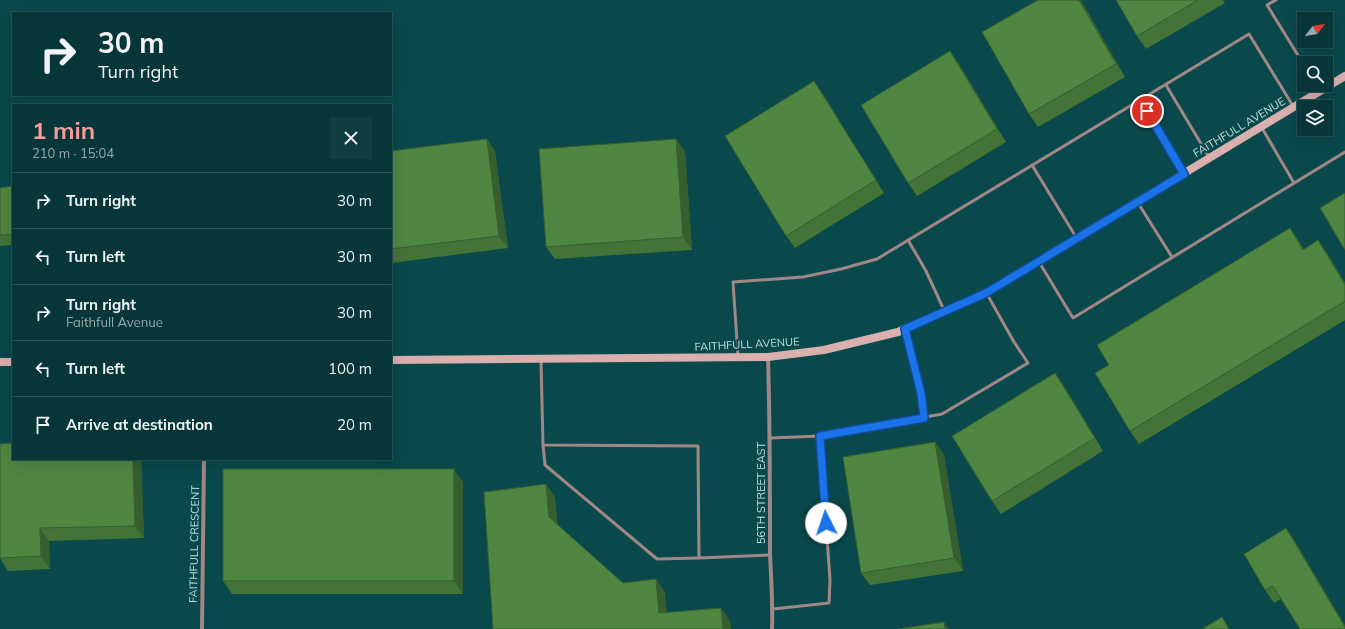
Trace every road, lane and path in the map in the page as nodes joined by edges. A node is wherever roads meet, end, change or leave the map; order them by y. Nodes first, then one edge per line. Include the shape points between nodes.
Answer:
1 (1276, 0) edge
2 (1298, 56) edge
3 (1345, 76) edge
4 (1333, 81) edge
5 (1166, 85) junction
6 (1313, 92) edge
7 (1140, 100) junction
8 (1294, 107) junction
9 (1261, 127) junction
10 (1345, 152) edge
11 (1210, 158) junction
12 (1032, 165) junction
13 (1184, 174) junction
14 (1294, 183) junction
15 (1137, 202) junction
16 (1076, 238) junction
17 (908, 240) junction
18 (1172, 257) junction
19 (1038, 262) junction
20 (986, 293) junction
21 (945, 312) junction
22 (905, 329) junction
23 (768, 357) junction
24 (738, 358) junction
25 (392, 360) edge
26 (541, 360) junction
27 (0, 362) edge
28 (12, 362) edge
29 (924, 418) junction
30 (820, 436) junction
31 (770, 438) junction
32 (544, 445) junction
33 (204, 460) edge
34 (770, 554) junction
35 (699, 558) junction
36 (773, 609) junction
37 (202, 629) edge
38 (772, 629) edge

1 - 2 lane via 1267,5
3 - 4 street, FAITHFULL AVENUE
5 - 7 lane
5 - 8 lane via 1249,34
5 - 11 lane
6 - 8 street, FAITHFULL AVENUE
7 - 12 lane
7 - 13 lane
8 - 9 street, FAITHFULL AVENUE
9 - 11 street, FAITHFULL AVENUE
9 - 14 lane
10 - 14 lane
11 - 13 street, FAITHFULL AVENUE
12 - 16 lane
12 - 17 lane
13 - 15 street, FAITHFULL AVENUE
14 - 18 lane
15 - 16 street, FAITHFULL AVENUE
15 - 18 lane
16 - 19 street, FAITHFULL AVENUE
17 - 21 lane
17 - 24 lane via 877,259 841,269 803,277 733,282
18 - 19 lane via 1073,318
19 - 20 street, FAITHFULL AVENUE
20 - 21 street, FAITHFULL AVENUE
20 - 29 lane via 1028,363 942,414
21 - 22 street, FAITHFULL AVENUE
22 - 23 street, FAITHFULL AVENUE via 824,350
22 - 29 lane via 921,393
23 - 24 street, FAITHFULL AVENUE
23 - 31 street, 56TH STREET EAST
24 - 26 street, FAITHFULL AVENUE
25 - 26 street, FAITHFULL AVENUE
26 - 32 lane
27 - 28 street
29 - 30 lane
30 - 31 lane
30 - 36 lane via 830,580 829,603
31 - 34 street, 56TH STREET EAST
32 - 35 lane via 545,465 657,559
32 - 35 lane via 698,446
33 - 37 street, FAITHFULL CRESCENT
34 - 35 lane
34 - 36 street, 56TH STREET EAST
36 - 38 street, 56TH STREET EAST

